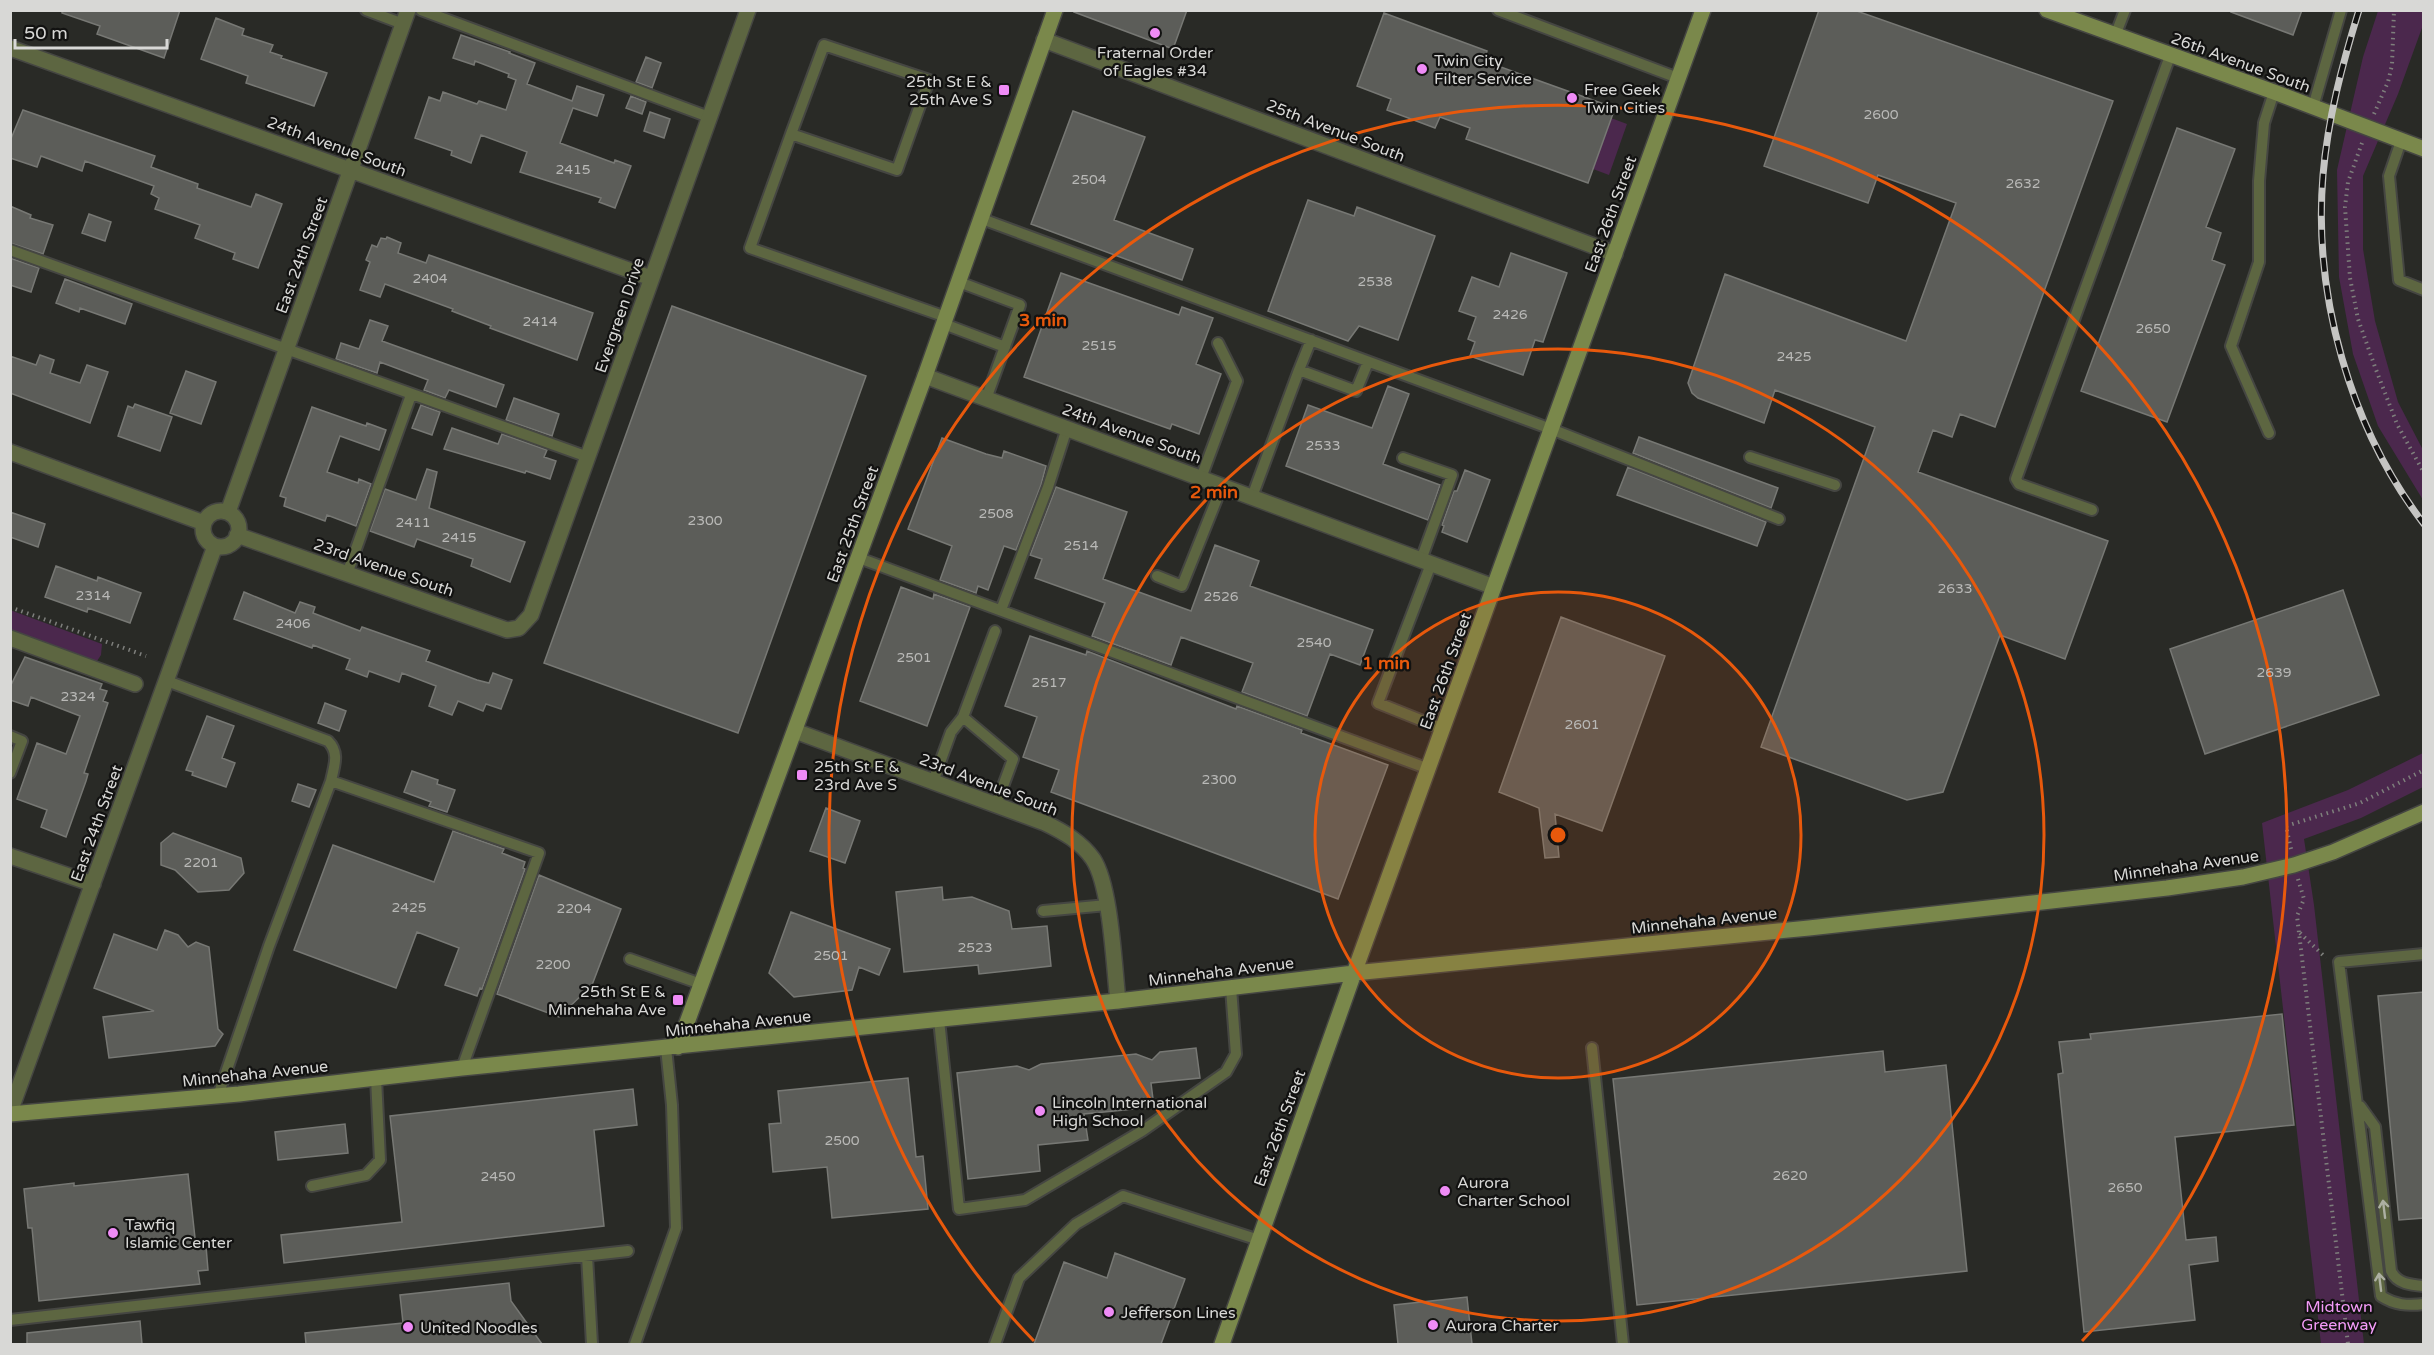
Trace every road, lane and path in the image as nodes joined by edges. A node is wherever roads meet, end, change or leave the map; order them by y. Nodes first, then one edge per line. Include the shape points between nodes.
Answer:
1 (366, 10) edge
2 (421, 10) edge
3 (748, 10) edge
4 (1055, 10) edge
5 (1498, 10) edge
6 (1703, 10) edge
7 (2047, 10) edge
8 (2125, 10) edge
9 (2341, 10) edge
10 (2394, 10) edge
11 (2080, 16) edge
12 (405, 17) edge
13 (2115, 36) junction
14 (1044, 40) junction
15 (10, 48) edge
16 (2170, 56) junction
17 (1678, 78) junction
18 (2274, 92) junction
19 (2313, 107) junction
20 (709, 117) junction
21 (2368, 128) junction
22 (791, 134) junction
23 (2401, 141) junction
24 (2424, 149) edge
25 (351, 170) junction
26 (982, 219) junction
27 (10, 250) edge
28 (1615, 254) junction
29 (651, 279) junction
30 (959, 282) junction
31 (2424, 290) edge
32 (945, 320) junction
33 (1311, 340) junction
34 (1218, 343) dead end
35 (1005, 346) junction
36 (286, 349) junction
37 (1368, 362) junction
38 (1299, 370) junction
39 (925, 376) junction
40 (411, 395) junction
41 (986, 399) junction
42 (1067, 428) junction
43 (1551, 429) junction
44 (2269, 433) dead end
45 (10, 452) edge
46 (588, 457) junction
47 (1750, 457) dead end
48 (1403, 458) dead end
49 (2424, 473) edge
50 (1201, 478) junction
51 (1835, 485) dead end
52 (1222, 486) junction
53 (1252, 497) junction
54 (2092, 510) dead end
55 (228, 512) junction
56 (1779, 519) dead end
57 (204, 523) junction
58 (237, 535) junction
59 (215, 546) junction
60 (859, 558) junction
61 (1426, 562) junction
62 (347, 574) junction
63 (1157, 576) dead end
64 (1494, 587) junction
65 (10, 607) edge
66 (1001, 610) junction
67 (519, 628) joint
68 (995, 632) dead end
69 (10, 638) edge
70 (146, 656) dead end
71 (167, 681) junction
72 (135, 684) dead end
73 (963, 717) junction
74 (1443, 729) junction
75 (795, 731) junction
76 (10, 736) edge
77 (1429, 769) junction
78 (2424, 770) edge
79 (10, 773) edge
80 (331, 781) junction
81 (933, 782) junction
82 (996, 805) junction
83 (2424, 812) edge
84 (2288, 838) dead end
85 (10, 856) edge
86 (93, 884) junction
87 (2300, 888) dead end
88 (1107, 905) junction
89 (1043, 911) dead end
90 (2299, 933) junction
91 (2424, 954) edge
92 (2326, 958) dead end
93 (630, 959) dead end
94 (1354, 973) junction
95 (701, 984) junction
96 (1231, 988) junction
97 (1118, 1001) junction
98 (939, 1020) junction
99 (672, 1048) junction
100 (1592, 1048) dead end
101 (462, 1068) junction
102 (376, 1078) junction
103 (218, 1096) junction
104 (2358, 1103) junction
105 (10, 1113) edge
106 (312, 1186) dead end
107 (1259, 1240) junction
108 (628, 1251) dead end
109 (587, 1256) junction
110 (2424, 1287) edge
111 (2424, 1304) edge
112 (10, 1320) edge
113 (592, 1344) edge
114 (636, 1344) edge
115 (995, 1344) edge
116 (1222, 1344) edge
117 (1623, 1344) edge
118 (2348, 1344) edge

1 - 12 lane
2 - 20 lane
3 - 20 street, Evergreen Drive
4 - 14 street, East 25th Street
5 - 17 lane
6 - 17 street, East 26th Street
7 - 11 street, 26th Avenue South
8 - 13 lane
9 - 19 lane
10 - 21 path via 2392,64
11 - 13 street, 26th Avenue South
12 - 25 street, East 24th Street
13 - 16 street, 26th Avenue South
14 - 26 street, East 25th Street
14 - 28 street, 25th Avenue South
15 - 25 street, 24th Avenue South
16 - 18 street, 26th Avenue South
16 - 54 lane via 2016,479 2019,484
17 - 28 street, East 26th Street
18 - 19 street, 26th Avenue South
18 - 44 lane via 2264,123 2259,262 2231,346
19 - 21 street, 26th Avenue South
20 - 29 street, Evergreen Drive
21 - 23 street, 26th Avenue South
21 - 49 path via 2348,182 2345,207 2350,278 2358,319 2375,367 2397,424
22 - 22 lane via 897,170 929,81 824,45
22 - 32 lane via 750,248
23 - 24 street, 26th Avenue South
23 - 31 lane via 2389,176 2399,280
25 - 29 street, 24th Avenue South
25 - 36 street, East 24th Street
26 - 30 street, East 25th Street
26 - 33 lane
27 - 36 lane
28 - 43 street, East 26th Street
29 - 46 street, Evergreen Drive
30 - 32 street, East 25th Street
30 - 35 lane via 1020,305
32 - 35 lane
32 - 39 street, East 25th Street
33 - 37 lane
33 - 38 lane
34 - 50 lane via 1237,381
35 - 41 lane
36 - 40 lane
36 - 55 street, East 24th Street
37 - 38 lane via 1356,391
37 - 43 lane
38 - 53 lane
39 - 41 street, 24th Avenue South
39 - 60 street, East 25th Street
40 - 46 lane
40 - 62 lane
41 - 42 street, 24th Avenue South
42 - 50 street, 24th Avenue South
42 - 66 lane
43 - 56 lane
43 - 64 street, East 26th Street
45 - 57 street
46 - 67 street, Evergreen Drive via 531,615
47 - 51 lane
48 - 61 lane via 1452,476
50 - 52 street, 24th Avenue South
52 - 53 street, 24th Avenue South
52 - 63 lane via 1182,586
53 - 61 street, 24th Avenue South
55 - 57 street via 216,512
55 - 58 street via 238,524
57 - 59 street via 206,539
58 - 59 street via 231,543
58 - 62 street, 23rd Avenue South
59 - 71 street, East 24th Street
60 - 66 lane
60 - 75 street, East 25th Street
61 - 64 street, 24th Avenue South
61 - 74 lane via 1378,703
62 - 67 street, 23rd Avenue South via 507,630
64 - 74 street, East 26th Street
65 - 70 path
66 - 77 lane
68 - 73 lane
69 - 72 street
71 - 80 lane via 327,741 334,747 336,757
71 - 86 street, East 24th Street
73 - 81 lane via 951,732
73 - 82 lane via 1013,759
74 - 77 street, East 26th Street
75 - 81 street, 23rd Avenue South
75 - 95 street, East 25th Street
76 - 79 lane via 22,741
77 - 94 street, East 26th Street
78 - 84 path via 2360,803 2286,826
80 - 101 lane via 539,853
80 - 103 lane
81 - 82 street, 23rd Avenue South
82 - 88 street, 23rd Avenue South via 1045,823 1077,841 1094,860
83 - 94 street, Minnehaha Avenue via 2333,852 2243,878 1821,927
85 - 86 street
86 - 105 street, East 24th Street
87 - 90 path via 2304,898 2297,916
88 - 89 lane
88 - 97 street, 23rd Avenue South
90 - 92 path
90 - 118 path
91 - 104 lane via 2339,962
93 - 95 lane
94 - 96 street, Minnehaha Avenue
94 - 107 street, East 26th Street
95 - 99 street, East 25th Street
96 - 97 street, Minnehaha Avenue
96 - 98 lane via 1236,1054 1226,1072 1142,1131 1025,1200 959,1209
97 - 98 street, Minnehaha Avenue
98 - 99 street, Minnehaha Avenue
99 - 101 street, Minnehaha Avenue
99 - 114 lane via 676,1227
100 - 117 lane
101 - 102 street, Minnehaha Avenue
102 - 103 street, Minnehaha Avenue
102 - 106 lane via 380,1160 366,1175
103 - 105 street, Minnehaha Avenue
110 -> 104 lane via 2394,1278 2391,1271 2375,1127
111 -> 104 lane via 2393,1303 2381,1296
107 - 115 lane via 1123,1196 1076,1224 1019,1278
107 - 116 street, East 26th Street
108 - 109 lane
109 - 112 lane
109 - 113 lane

